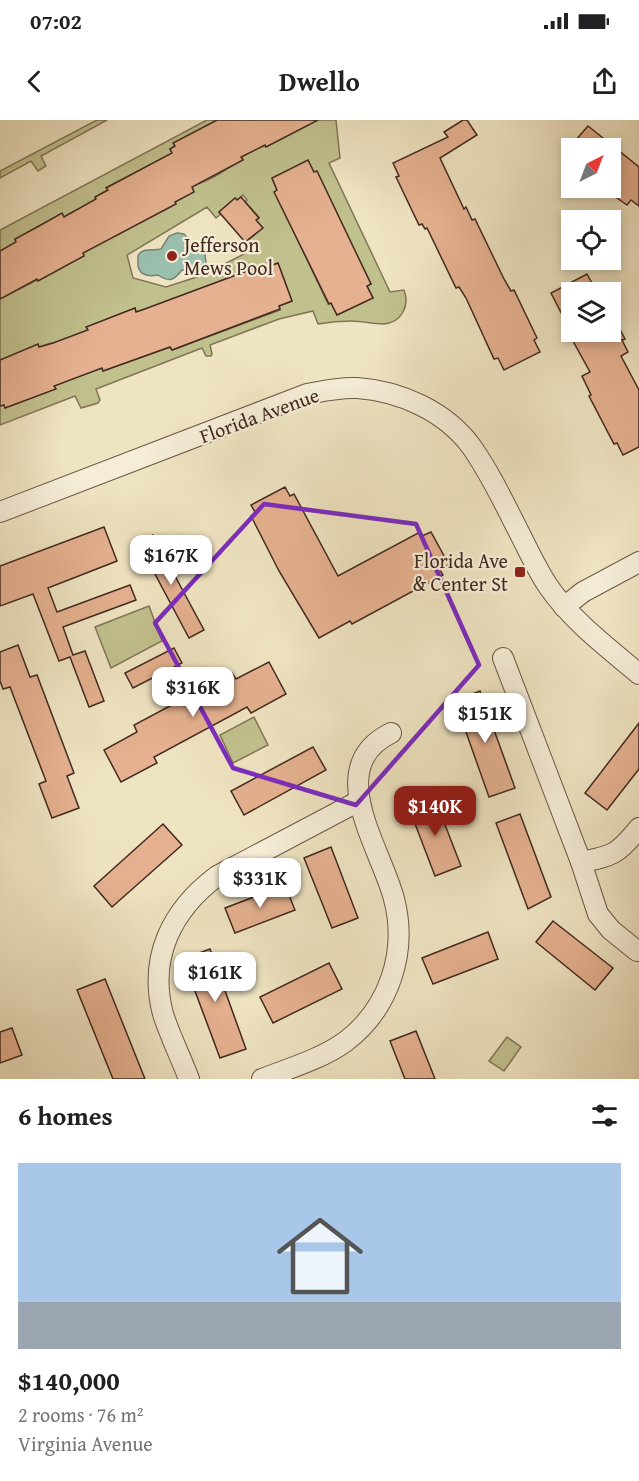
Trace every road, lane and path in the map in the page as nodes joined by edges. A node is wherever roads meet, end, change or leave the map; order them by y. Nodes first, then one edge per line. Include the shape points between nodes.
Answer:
1 (0, 512) edge
2 (639, 562) edge
3 (564, 607) junction
4 (503, 658) dead end
5 (639, 674) edge
6 (392, 733) dead end
7 (359, 801) junction
8 (639, 828) edge
9 (581, 862) junction
10 (637, 951) dead end
11 (189, 1079) edge
12 (262, 1079) edge

1 - 3 street, Florida Avenue via 307,394 331,389 381,391 429,410 470,445 547,584
2 - 3 street via 583,592
3 - 5 street, Florida Avenue
4 - 9 street
6 - 7 street via 369,748 362,760
7 - 11 street via 217,876 181,909 163,948 159,994
7 - 12 street via 398,921 399,943 389,986 378,1007 345,1042
8 - 9 street via 622,850
9 - 10 street via 598,914

